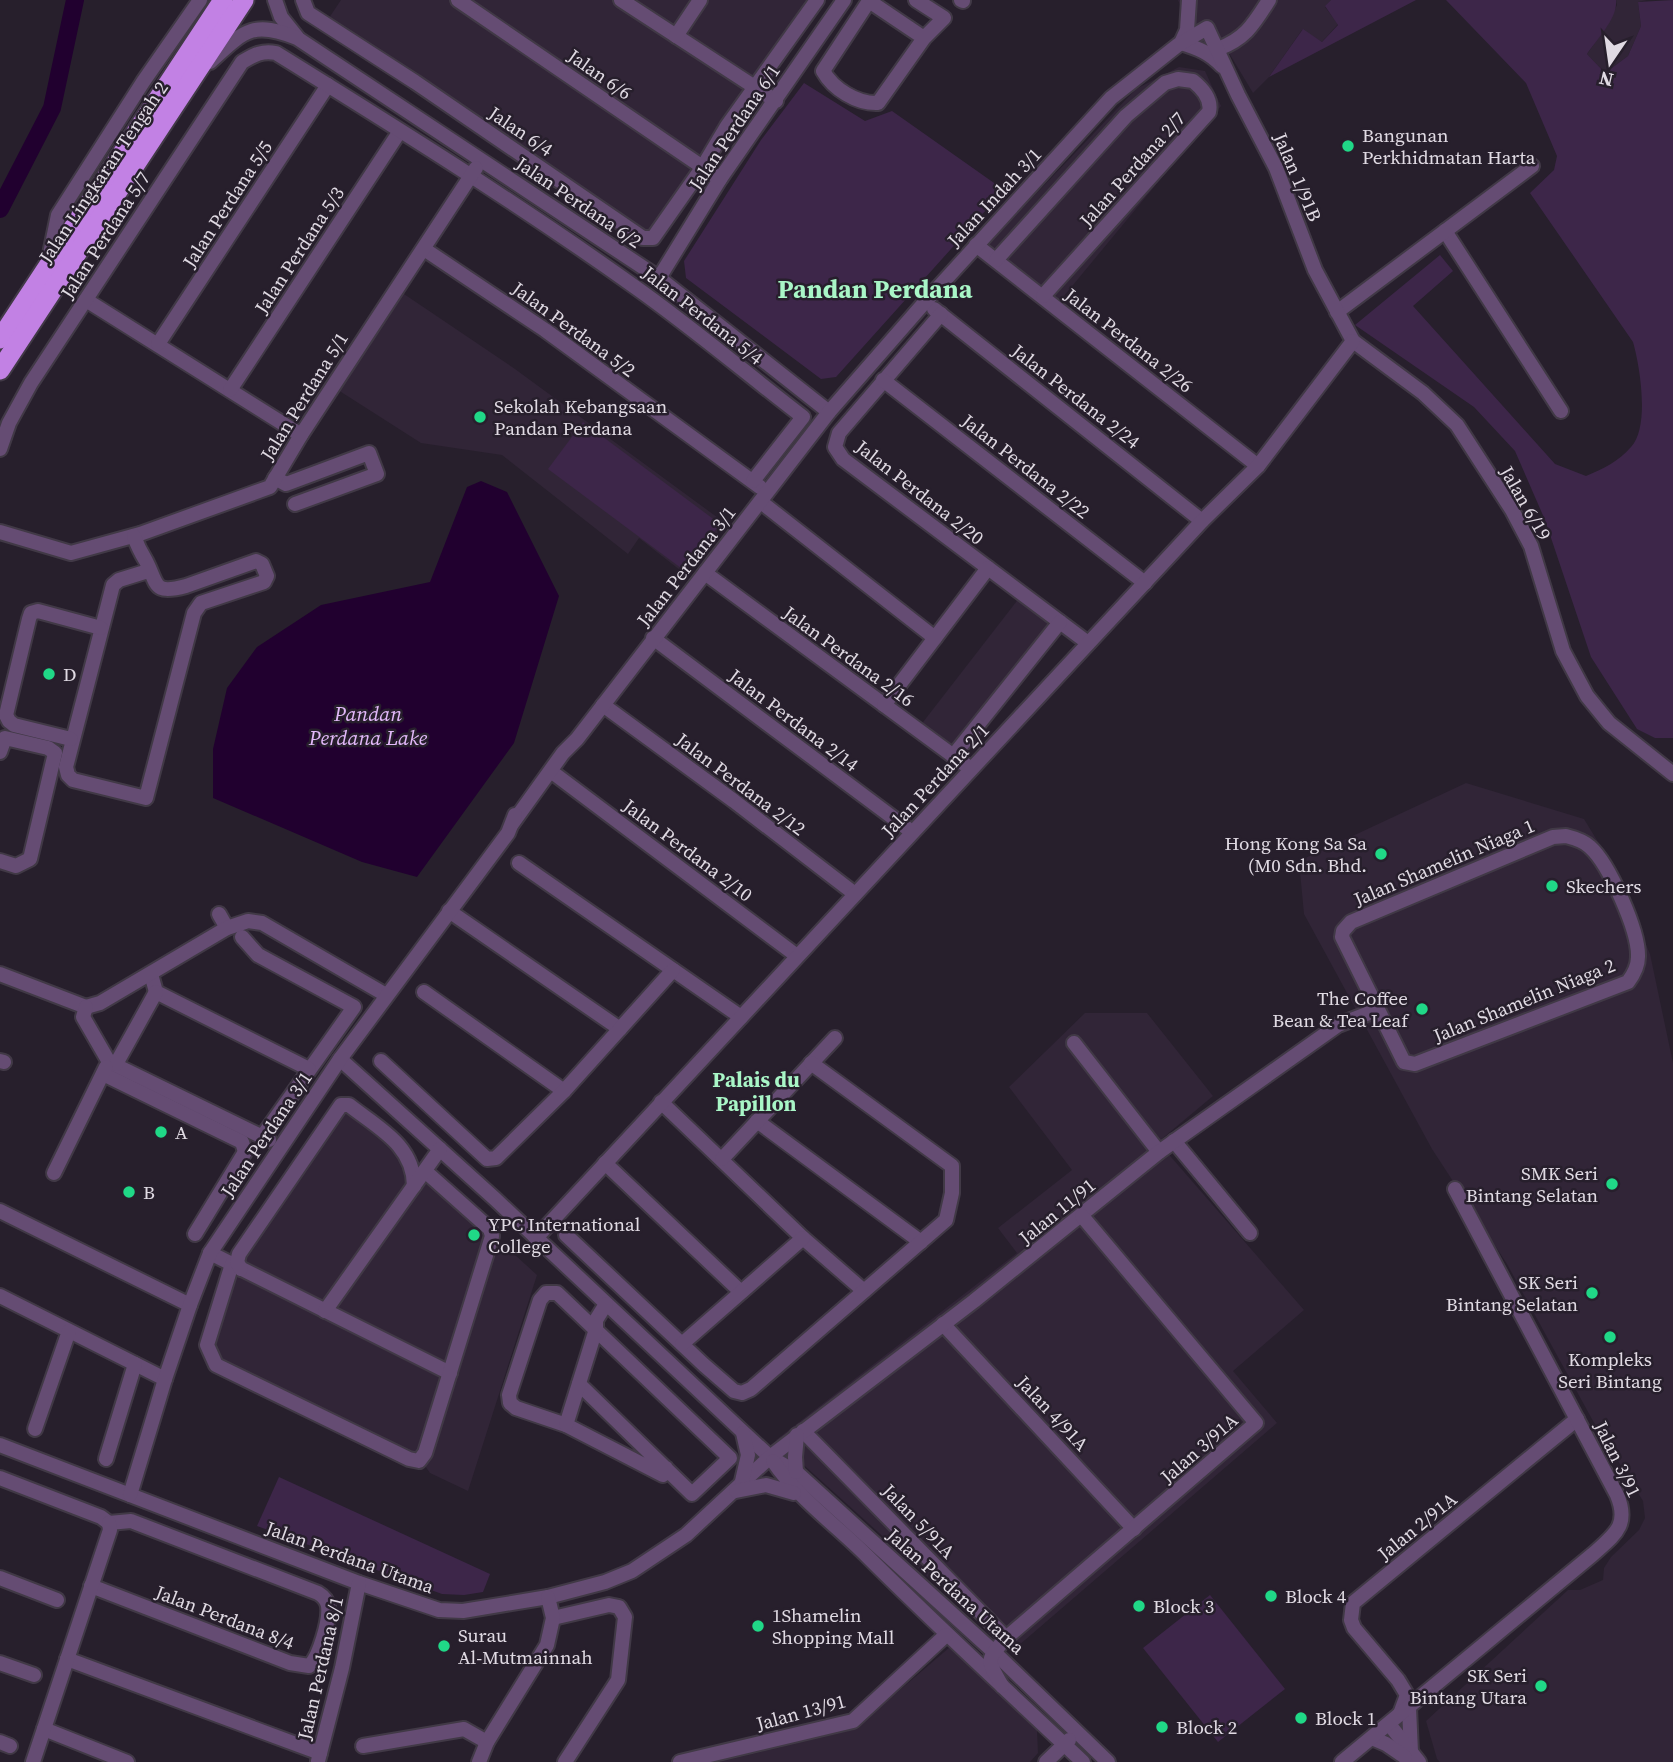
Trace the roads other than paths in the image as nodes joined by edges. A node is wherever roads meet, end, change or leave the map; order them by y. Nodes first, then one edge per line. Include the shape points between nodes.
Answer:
1 (200, 0) edge
2 (223, 0) edge
3 (244, 0) edge
4 (275, 0) edge
5 (303, 0) edge
6 (458, 0) edge
7 (621, 0) edge
8 (700, 0) edge
9 (817, 0) edge
10 (844, 0) edge
11 (916, 0) edge
12 (1189, 0) edge
13 (1269, 0) edge
14 (210, 19) junction
15 (1207, 29) joint
16 (676, 36) junction
17 (173, 37) junction
18 (298, 38) junction
19 (924, 38) junction
20 (1181, 43) junction
21 (1218, 49) junction
22 (258, 52) joint
23 (1225, 70) junction
24 (194, 76) junction
25 (328, 85) junction
26 (755, 87) junction
27 (776, 102) junction
28 (400, 131) junction
29 (482, 160) junction
30 (1532, 166) dead end
31 (702, 167) junction
32 (471, 176) junction
33 (720, 179) junction
34 (1445, 231) junction
35 (976, 245) junction
36 (424, 249) junction
37 (671, 260) junction
38 (996, 260) junction
39 (643, 267) junction
40 (46, 270) junction
41 (659, 278) junction
42 (677, 293) junction
43 (1043, 296) junction
44 (86, 300) junction
45 (925, 302) junction
46 (1336, 312) junction
47 (941, 314) junction
48 (0, 339) edge
49 (1353, 341) junction
50 (158, 344) junction
51 (0, 370) edge
52 (883, 380) junction
53 (230, 390) junction
54 (1561, 411) dead end
55 (829, 412) junction
56 (301, 435) junction
57 (0, 449) edge
58 (1258, 466) junction
59 (278, 473) junction
60 (752, 481) junction
61 (764, 497) junction
62 (295, 504) dead end
63 (1202, 521) junction
64 (0, 532) edge
65 (137, 535) junction
66 (147, 565) junction
67 (988, 568) junction
68 (705, 573) junction
69 (1145, 583) junction
70 (1060, 622) junction
71 (101, 628) junction
72 (653, 638) junction
73 (935, 638) junction
74 (1088, 643) junction
75 (603, 705) junction
76 (884, 705) junction
77 (71, 739) junction
78 (568, 748) junction
79 (0, 752) edge
80 (953, 756) junction
81 (971, 769) junction
82 (1673, 774) edge
83 (556, 775) junction
84 (510, 828) junction
85 (912, 832) junction
86 (0, 862) edge
87 (519, 863) dead end
88 (855, 894) junction
89 (1620, 896) joint
90 (449, 911) junction
91 (219, 914) dead end
92 (227, 928) junction
93 (242, 937) dead end
94 (797, 956) junction
95 (673, 970) junction
96 (0, 974) edge
97 (151, 974) junction
98 (156, 992) junction
99 (424, 992) dead end
100 (387, 995) junction
101 (86, 1007) junction
102 (1377, 1010) junction
103 (740, 1017) junction
104 (620, 1029) junction
105 (835, 1038) dead end
106 (1074, 1043) dead end
107 (340, 1059) junction
108 (381, 1061) dead end
109 (811, 1063) junction
110 (109, 1067) junction
111 (309, 1069) junction
112 (564, 1091) junction
113 (661, 1102) junction
114 (757, 1121) junction
115 (262, 1137) junction
116 (1174, 1141) junction
117 (280, 1146) junction
118 (404, 1149) junction
119 (440, 1149) junction
120 (1159, 1152) junction
121 (722, 1158) junction
122 (605, 1163) junction
123 (425, 1171) junction
124 (54, 1172) dead end
125 (414, 1186) junction
126 (1455, 1189) dead end
127 (0, 1211) edge
128 (1083, 1216) junction
129 (1250, 1233) dead end
130 (195, 1234) dead end
131 (566, 1235) dead end
132 (536, 1238) junction
133 (803, 1238) junction
134 (921, 1242) junction
135 (213, 1248) junction
136 (237, 1262) junction
137 (741, 1292) junction
138 (864, 1292) junction
139 (1, 1300) edge
140 (190, 1305) junction
141 (610, 1308) junction
142 (325, 1311) junction
143 (943, 1324) junction
144 (596, 1329) junction
145 (69, 1331) junction
146 (682, 1345) junction
147 (135, 1364) junction
148 (450, 1373) junction
149 (165, 1380) junction
150 (579, 1384) junction
151 (1577, 1419) junction
152 (566, 1425) junction
153 (36, 1429) dead end
154 (743, 1433) junction
155 (800, 1433) junction
156 (0, 1445) edge
157 (770, 1457) junction
158 (106, 1459) dead end
159 (666, 1468) junction
160 (796, 1472) junction
161 (0, 1478) edge
162 (737, 1487) junction
163 (130, 1495) junction
164 (805, 1499) junction
165 (108, 1523) junction
166 (1134, 1529) junction
167 (332, 1573) junction
168 (0, 1578) edge
169 (359, 1583) junction
170 (91, 1586) junction
171 (548, 1597) junction
172 (57, 1600) dead end
173 (353, 1613) junction
174 (553, 1618) junction
175 (946, 1636) junction
176 (1006, 1638) junction
177 (994, 1652) junction
178 (67, 1659) junction
179 (0, 1663) edge
180 (34, 1675) dead end
181 (1398, 1680) junction
182 (1441, 1680) junction
183 (1002, 1686) junction
184 (1390, 1723) junction
185 (44, 1729) junction
186 (1049, 1730) junction
187 (1078, 1732) junction
188 (487, 1742) junction
189 (1064, 1745) junction
190 (363, 1746) dead end
191 (1093, 1746) junction
192 (319, 1758) edge
193 (1411, 1758) edge
194 (1047, 1761) edge
195 (1081, 1761) edge
196 (33, 1762) edge
197 (127, 1762) edge
198 (479, 1762) edge
199 (565, 1762) edge
200 (680, 1762) edge
201 (1108, 1762) edge
202 (1342, 1762) edge

1 - 17 street
2 - 14 highway, Jalan Lingkaran Tengah 2
3 - 24 highway, Jalan Lingkaran Tengah 2
4 - 18 street, Jalan Perdana 6/2 via 281,17
5 - 31 street, Jalan 6/4 via 308,13 643,238 653,238
6 - 31 street, Jalan 6/6
7 - 16 street
8 - 16 street
9 - 26 street
10 - 27 street, Jalan Perdana 6/1
11 - 19 street via 944,18
12 - 20 street via 1187,30
13 - 21 street via 1249,31
14 - 17 street
14 - 40 highway, Jalan Lingkaran Tengah 2
15 - 20 street, Jalan Indah 3/1
15 - 21 street, Jalan 1/91B
16 - 26 street
17 - 40 street via 58,215
18 - 24 street, Jalan Perdana 6/2 via 276,30 247,31
18 - 29 street, Jalan Perdana 6/2
19 - 19 street via 878,103 864,104 830,82 823,71 869,1
20 - 23 street via 1212,55
20 - 35 street, Jalan Indah 3/1 via 1111,99
21 - 23 street, Jalan 1/91B
22 - 25 street, Jalan Perdana 5/4 via 276,52
22 - 44 street, Jalan Perdana 5/7 via 242,62
23 - 46 street, Jalan 1/91B via 1276,168
24 - 51 highway, Jalan Lingkaran Tengah 2
25 - 28 street, Jalan Perdana 5/4
25 - 50 street, Jalan Perdana 5/5
26 - 27 street
26 - 31 street
27 - 33 street, Jalan Perdana 6/1
28 - 32 street, Jalan Perdana 5/4
28 - 53 street, Jalan Perdana 5/3
29 - 32 street, Jalan Perdana 5/1
29 - 39 street, Jalan Perdana 6/2
30 - 34 street
31 - 33 street, Jalan 6/6
32 - 36 street, Jalan Perdana 5/1
32 - 60 street, Jalan Perdana 5/4 via 637,288 803,417
33 - 37 street, Jalan Perdana 6/1
34 - 46 street
34 - 54 street
35 - 38 street, Jalan Perdana 2/26
35 - 45 street, Jalan Indah 3/1
36 - 56 street, Jalan Perdana 5/1
36 - 60 street, Jalan Perdana 5/2 via 545,330
37 - 39 street
37 - 41 street, Jalan Perdana 6/1
37 - 42 street
38 - 43 street, Jalan Perdana 2/26
38 - 43 street, Jalan Perdana 2/7 via 1126,116 1166,83 1193,80 1208,97 1209,112
39 - 41 street, Jalan Perdana 6/2
40 - 48 highway, Jalan Lingkaran Tengah 2
41 - 42 street, Jalan Perdana 6/2
42 - 55 street, Jalan Perdana 6/2
43 - 58 street, Jalan Perdana 2/26
44 - 50 street
44 - 57 street, Jalan Perdana 5/7 via 19,404
45 - 47 street, Jalan Perdana 2/24
45 - 55 street, Jalan Indah 3/1
46 - 49 street, Jalan 1/91B
47 - 52 street, Jalan Perdana 2/20
47 - 63 street, Jalan Perdana 2/24
49 - 58 street, Jalan Perdana 2/1
49 - 82 street, Jalan 6/19 via 1423,393 1457,425 1531,546 1563,651 1587,696 1609,723
50 - 53 street
52 - 67 street, Jalan Perdana 2/20 via 839,433 835,447 843,459
52 - 69 street, Jalan Perdana 2/22
53 - 56 street
55 - 61 street, Jalan Perdana 3/1
56 - 59 street, Jalan Perdana 5/1
58 - 63 street, Jalan Perdana 2/1
59 - 62 street via 286,484 369,453 376,474
59 - 65 street, Jalan Perdana 5/1 via 270,486
60 - 61 street, Jalan Perdana 5/2
61 - 68 street, Jalan Perdana 3/1
61 - 73 street, Jalan Perdana 5/2
63 - 69 street, Jalan Perdana 2/1
64 - 65 street, Jalan Perdana 5/1 via 71,553
65 - 66 street
66 - 71 street via 113,585
66 - 77 street via 158,586 174,589 256,561 267,576 264,582 201,603 194,613 146,798 73,780 66,767
67 - 70 street, Jalan Perdana 2/20
67 - 73 street
68 - 72 street, Jalan Perdana 3/1
68 - 76 street, Jalan Perdana 2/16
69 - 74 street, Jalan Perdana 2/1
70 - 74 street, Jalan Perdana 2/20
70 - 80 street, Jalan Perdana 2/1
71 - 77 street
71 - 77 street via 38,611 29,619 6,715 15,725
72 - 75 street, Jalan Perdana 3/1
72 - 85 street, Jalan Perdana 2/14
73 - 76 street
74 - 81 street, Jalan Perdana 2/1
75 - 78 street, Jalan Perdana 3/1
75 - 88 street, Jalan Perdana 2/12
76 - 80 street, Jalan Perdana 2/16
78 - 83 street, Jalan Perdana 3/1 via 569,757
78 - 84 street, Jalan Perdana 3/1 via 552,757 517,808
79 - 86 street via 4,739 10,739 55,753 30,859 16,866
80 - 81 street, Jalan Perdana 2/16
81 - 85 street, Jalan Perdana 2/1
83 - 84 street, Jalan Perdana 3/1 via 517,828
83 - 94 street, Jalan Perdana 2/10
84 - 90 street, Jalan Perdana 3/1
85 - 88 street, Jalan Perdana 2/1
87 - 95 street
88 - 94 street, Jalan Perdana 2/1
89 - 102 street, Jalan Shamelin Niaga 2 via 1639,956 1628,982 1415,1064 1404,1062
89 - 102 street, Jalan Shamelin Niaga 1 via 1611,874 1591,848 1566,836 1553,837 1351,922 1342,937
90 - 100 street, Jalan Perdana 3/1
90 - 104 street
91 - 92 street
92 - 97 street
92 - 100 street via 248,921 262,923
93 - 111 street via 258,955 354,1007
94 - 103 street, Jalan Perdana 2/1
95 - 103 street
95 - 104 street
96 - 101 street
97 - 98 street
97 - 101 street
98 - 110 street
98 - 111 street
99 - 112 street
100 - 107 street, Jalan Perdana 3/1
101 - 110 street via 83,1017
102 - 116 street, Jalan 11/91 via 1338,1024
103 - 113 street, Jalan Perdana 2/1
104 - 112 street
105 - 109 street
106 - 120 street
107 - 117 street, Jalan Perdana 3/1
107 - 119 street, Jalan Perdana Utama
108 - 112 street via 487,1159 496,1158
109 - 114 street
109 - 134 street via 952,1166 946,1220
110 - 115 street
110 - 124 street
110 - 130 street via 245,1147
111 - 115 street
113 - 121 street
113 - 122 street, Jalan Perdana 2/1
114 - 121 street
114 - 134 street
115 - 117 street
116 - 120 street, Jalan 11/91
116 - 129 street
117 - 135 street, Jalan Perdana 3/1
118 - 119 street
118 - 125 street
118 - 136 street via 349,1105 341,1105
119 - 123 street
119 - 132 street, Jalan Perdana Utama
120 - 128 street, Jalan 11/91
121 - 133 street
122 - 132 street, Jalan Perdana 2/1
122 - 137 street
123 - 125 street
123 - 148 street via 490,1229 491,1242
125 - 142 street
126 - 151 street, Jalan 3/91
127 - 140 street
128 - 143 street, Jalan 11/91
128 - 166 street, Jalan 3/91A via 1256,1423
131 - 146 street
132 - 141 street, Jalan Perdana Utama
133 - 137 street
133 - 138 street
134 - 138 street
135 - 136 street
135 - 140 street, Jalan Perdana 3/1
136 - 142 street
136 - 148 street via 207,1345 216,1365 419,1461
137 - 146 street
138 - 146 street via 742,1393
139 - 145 street
140 - 149 street, Jalan Perdana 3/1
141 - 144 street via 596,1320
141 - 154 street, Jalan Perdana Utama
142 - 148 street
143 - 155 street, Jalan 11/91
143 - 166 street, Jalan 4/91A
144 - 150 street
144 - 152 street via 557,1293 547,1293 540,1300 509,1395 516,1408
144 - 159 street via 730,1458 692,1494
145 - 147 street
145 - 153 street
147 - 149 street
147 - 158 street
149 - 163 street, Jalan Perdana 3/1
150 - 152 street
150 - 159 street
151 - 181 street, Jalan 2/91A via 1353,1603 1354,1628
151 - 182 street, Jalan 3/91 via 1622,1507 1620,1528
152 - 159 street via 663,1475
154 - 157 street, Jalan Perdana Utama
154 - 162 street via 748,1455
155 - 157 street, Jalan 11/91
155 - 160 street via 794,1457
155 - 176 street, Jalan 5/91A
156 - 163 street, Jalan Perdana Utama
157 - 160 street, Jalan Perdana Utama
157 - 162 street, Jalan Perdana Utama
157 - 164 street, Jalan Perdana Utama
160 - 177 street, Jalan Perdana Utama
161 - 165 street
162 - 164 street via 766,1485
162 - 171 street, Jalan Perdana Utama via 687,1535 632,1571
163 - 167 street, Jalan Perdana Utama
164 - 175 street, Jalan Perdana Utama
165 - 170 street via 110,1530
165 - 170 street, Jalan Perdana 8/4 via 131,1521 318,1593 328,1606 316,1660 309,1666 290,1663
166 - 176 street, Jalan 3/91A
167 - 169 street, Jalan Perdana Utama
167 - 173 street
168 - 172 street
169 - 171 street, Jalan Perdana Utama via 450,1611
169 - 173 street, Jalan Perdana 8/1
170 - 178 street
171 - 174 street
173 - 192 street, Jalan Perdana 8/1
174 - 188 street via 547,1645
174 - 199 street via 609,1605 619,1607 625,1616 618,1680
175 - 183 street, Jalan Perdana Utama
175 - 200 street, Jalan 13/91 via 853,1721
176 - 177 street, Jalan 3/91A
177 - 183 street via 989,1664
177 - 187 street, Jalan Perdana Utama
178 - 185 street
178 - 192 street
179 - 180 street
181 - 182 street via 1418,1686
181 - 184 street via 1407,1695
182 - 184 street, Jalan 3/91
183 - 186 street, Jalan Perdana Utama
184 - 193 street
184 - 193 street
184 - 193 street via 1386,1744
184 - 202 street, Jalan 3/91
185 - 196 street
185 - 197 street
186 - 189 street, Jalan Perdana Utama
186 - 194 street
187 - 189 street
187 - 191 street, Jalan Perdana Utama
188 - 190 street via 464,1729
188 - 198 street
189 - 194 street
189 - 195 street, Jalan Perdana Utama
191 - 195 street
191 - 201 street, Jalan Perdana Utama

